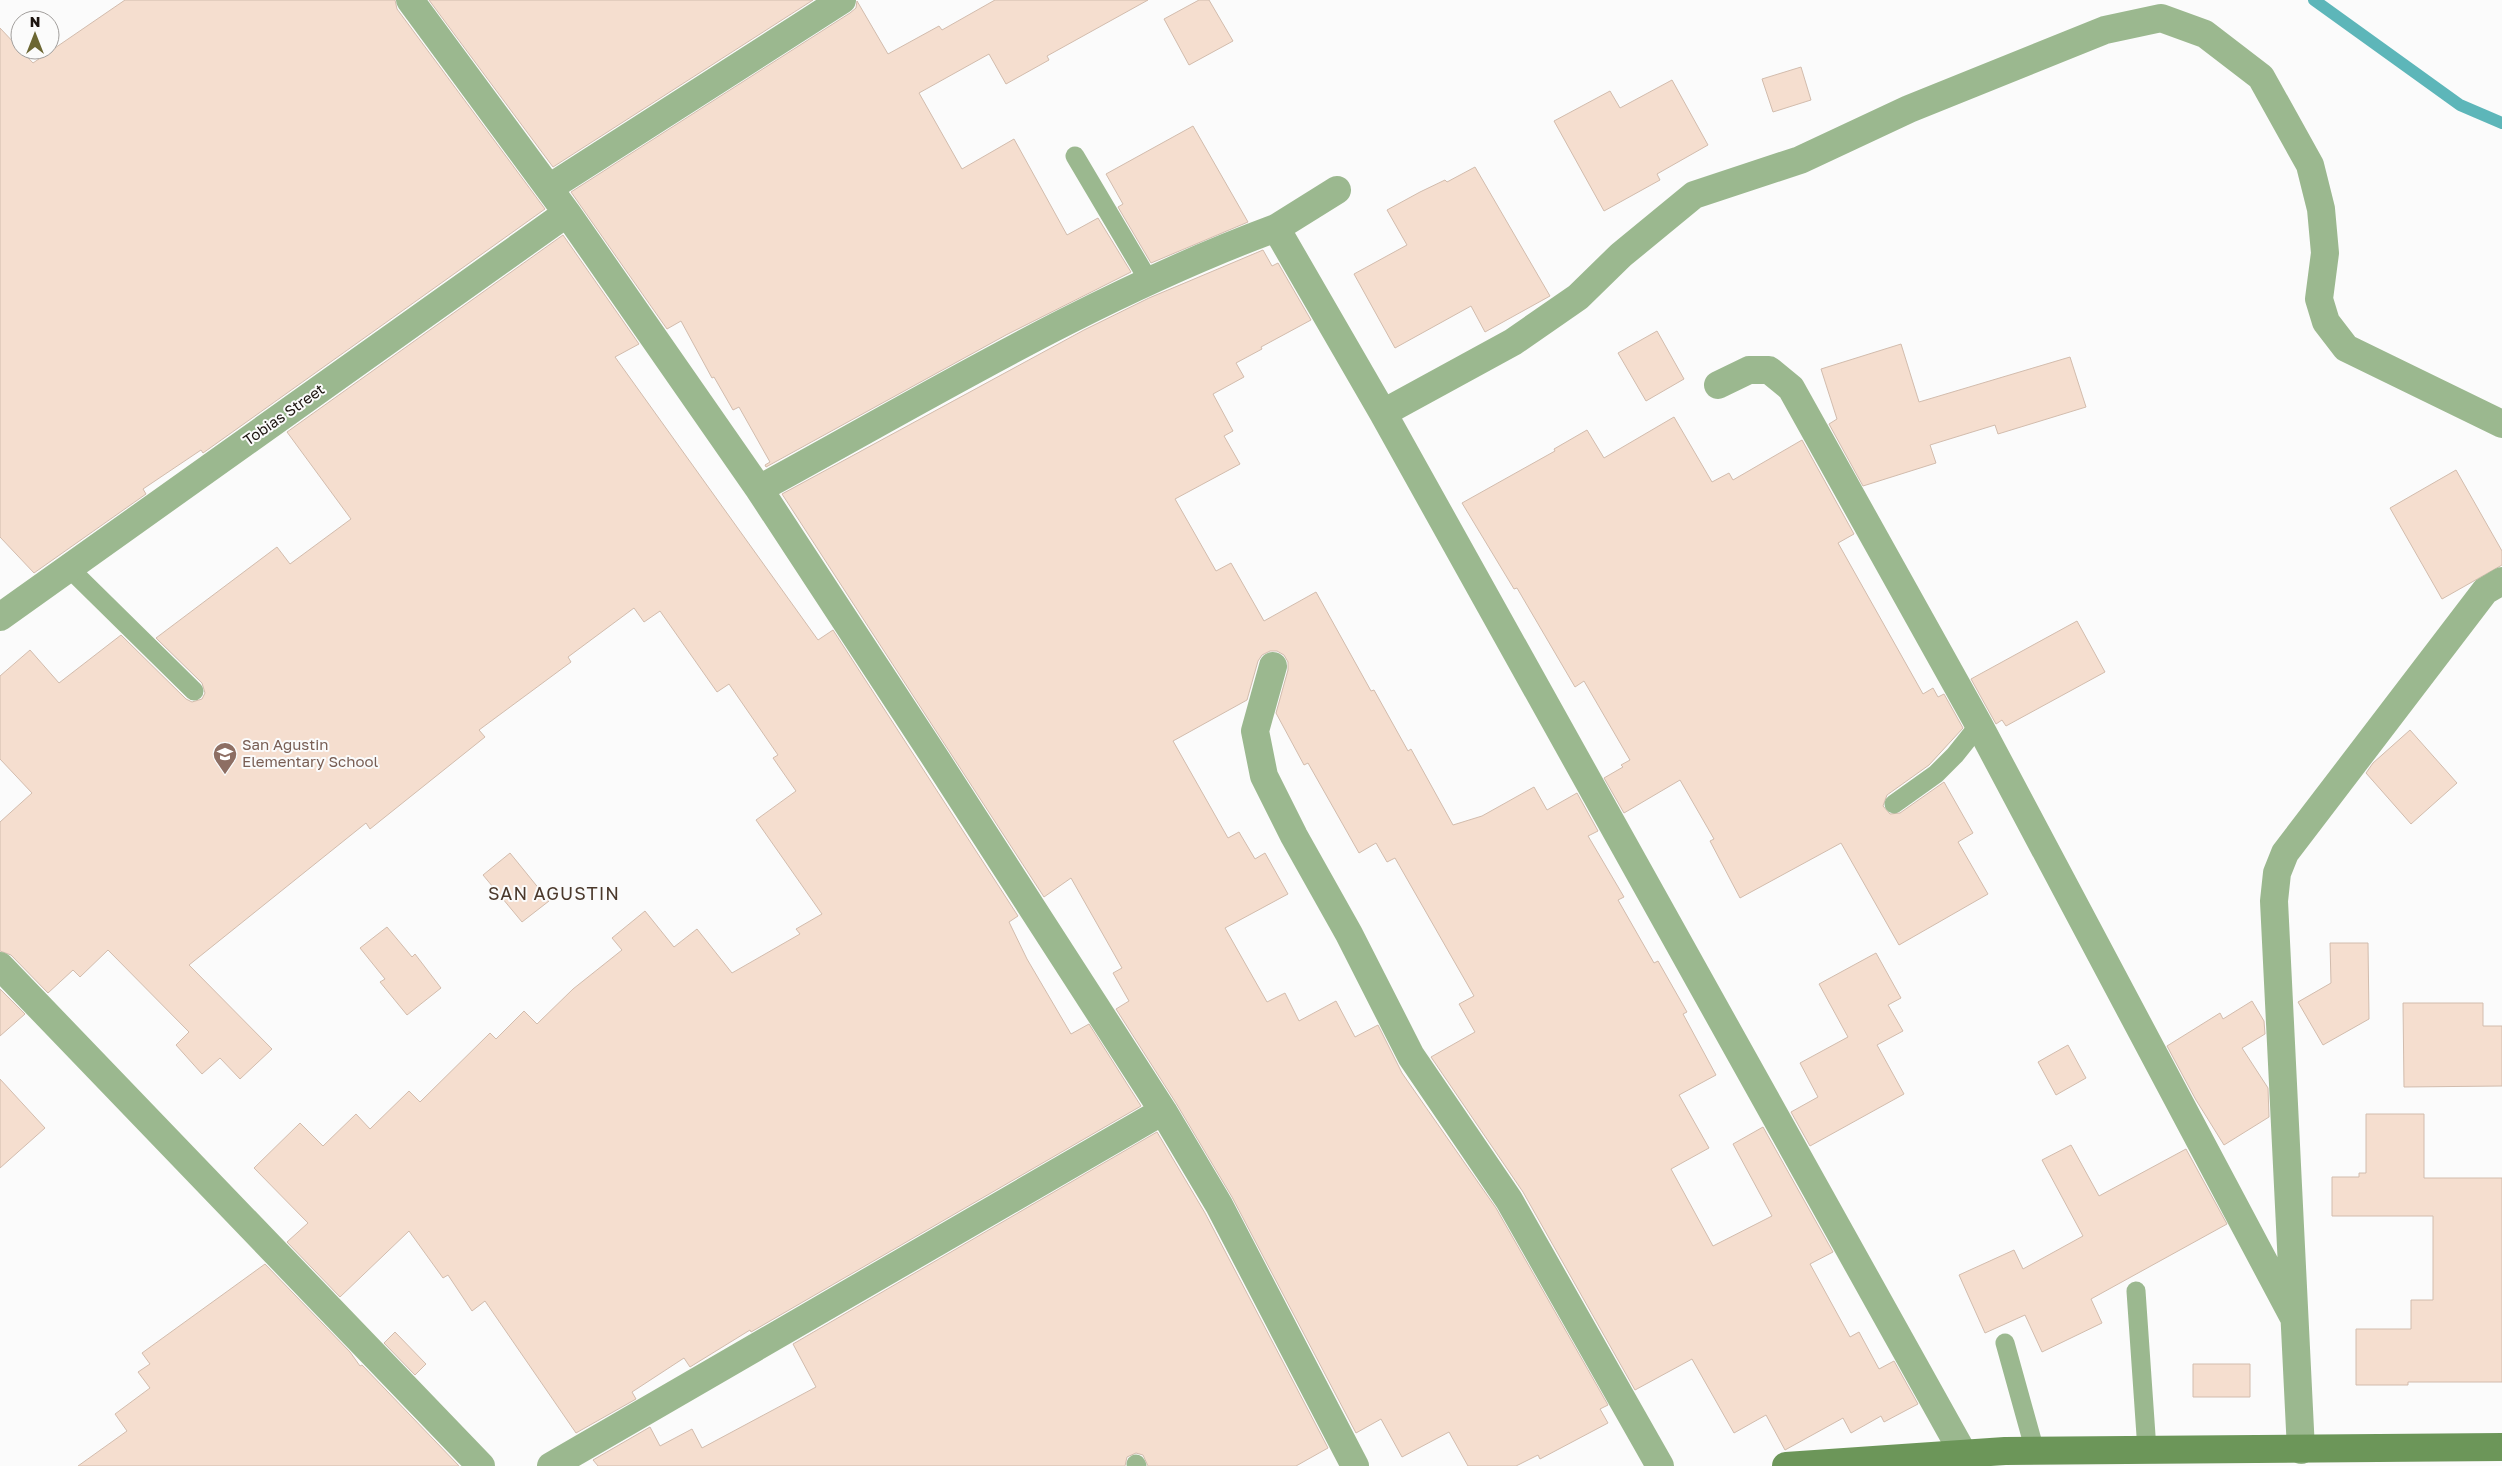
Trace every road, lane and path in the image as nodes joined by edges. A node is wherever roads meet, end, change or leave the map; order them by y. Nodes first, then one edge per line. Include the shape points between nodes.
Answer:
1 (410, 0) edge
2 (842, 0) edge
3 (1075, 156) dead end
4 (549, 188) junction
5 (1337, 190) dead end
6 (567, 213) junction
7 (1276, 228) junction
8 (1149, 280) junction
9 (1718, 385) dead end
10 (1383, 412) junction
11 (2502, 424) edge
12 (759, 489) junction
13 (69, 568) junction
14 (2502, 581) edge
15 (0, 617) edge
16 (1273, 666) dead end
17 (194, 691) dead end
18 (1978, 725) junction
19 (1894, 804) dead end
20 (0, 966) edge
21 (1163, 1111) junction
22 (2136, 1291) dead end
23 (2294, 1318) junction
24 (2005, 1343) dead end
25 (2502, 1448) edge
26 (2146, 1450) junction
27 (2301, 1450) junction
28 (2035, 1451) junction
29 (1963, 1453) junction
30 (2262, 1457) edge
31 (2007, 1458) edge
32 (1833, 1464) edge
33 (480, 1466) edge
34 (551, 1466) edge
35 (1355, 1466) edge
36 (1660, 1466) edge
37 (1786, 1466) edge

1 - 4 street
2 - 4 street
3 - 8 lane
4 - 6 street
5 - 7 street
6 - 12 street
6 - 13 street, Tobias Street
7 - 8 street
7 - 10 street
8 - 12 street
9 - 18 street via 1749,370 1769,370 1791,388
10 - 11 street via 1513,342 1578,297 1694,195 1800,160 1909,109 2104,30 2161,18 2206,34 2261,77 2310,165 2321,209 2325,253 2319,299 2326,322 2346,348
10 - 29 street
12 - 21 street
13 - 15 street, Tobias Street
13 - 17 lane
14 - 23 street via 2485,591 2285,853 2277,873 2274,901
16 - 36 street via 1255,731 1264,776 1412,1056 1509,1200
18 - 19 lane via 1956,755 1936,774
18 - 23 street
20 - 33 street
21 - 34 street
21 - 35 street via 1219,1205
22 - 26 lane
23 - 27 street
24 - 28 lane
25 - 27 street
26 - 28 street
26 - 30 street
27 - 30 street
28 - 31 street
29 - 31 street
29 - 32 street
32 - 37 street

